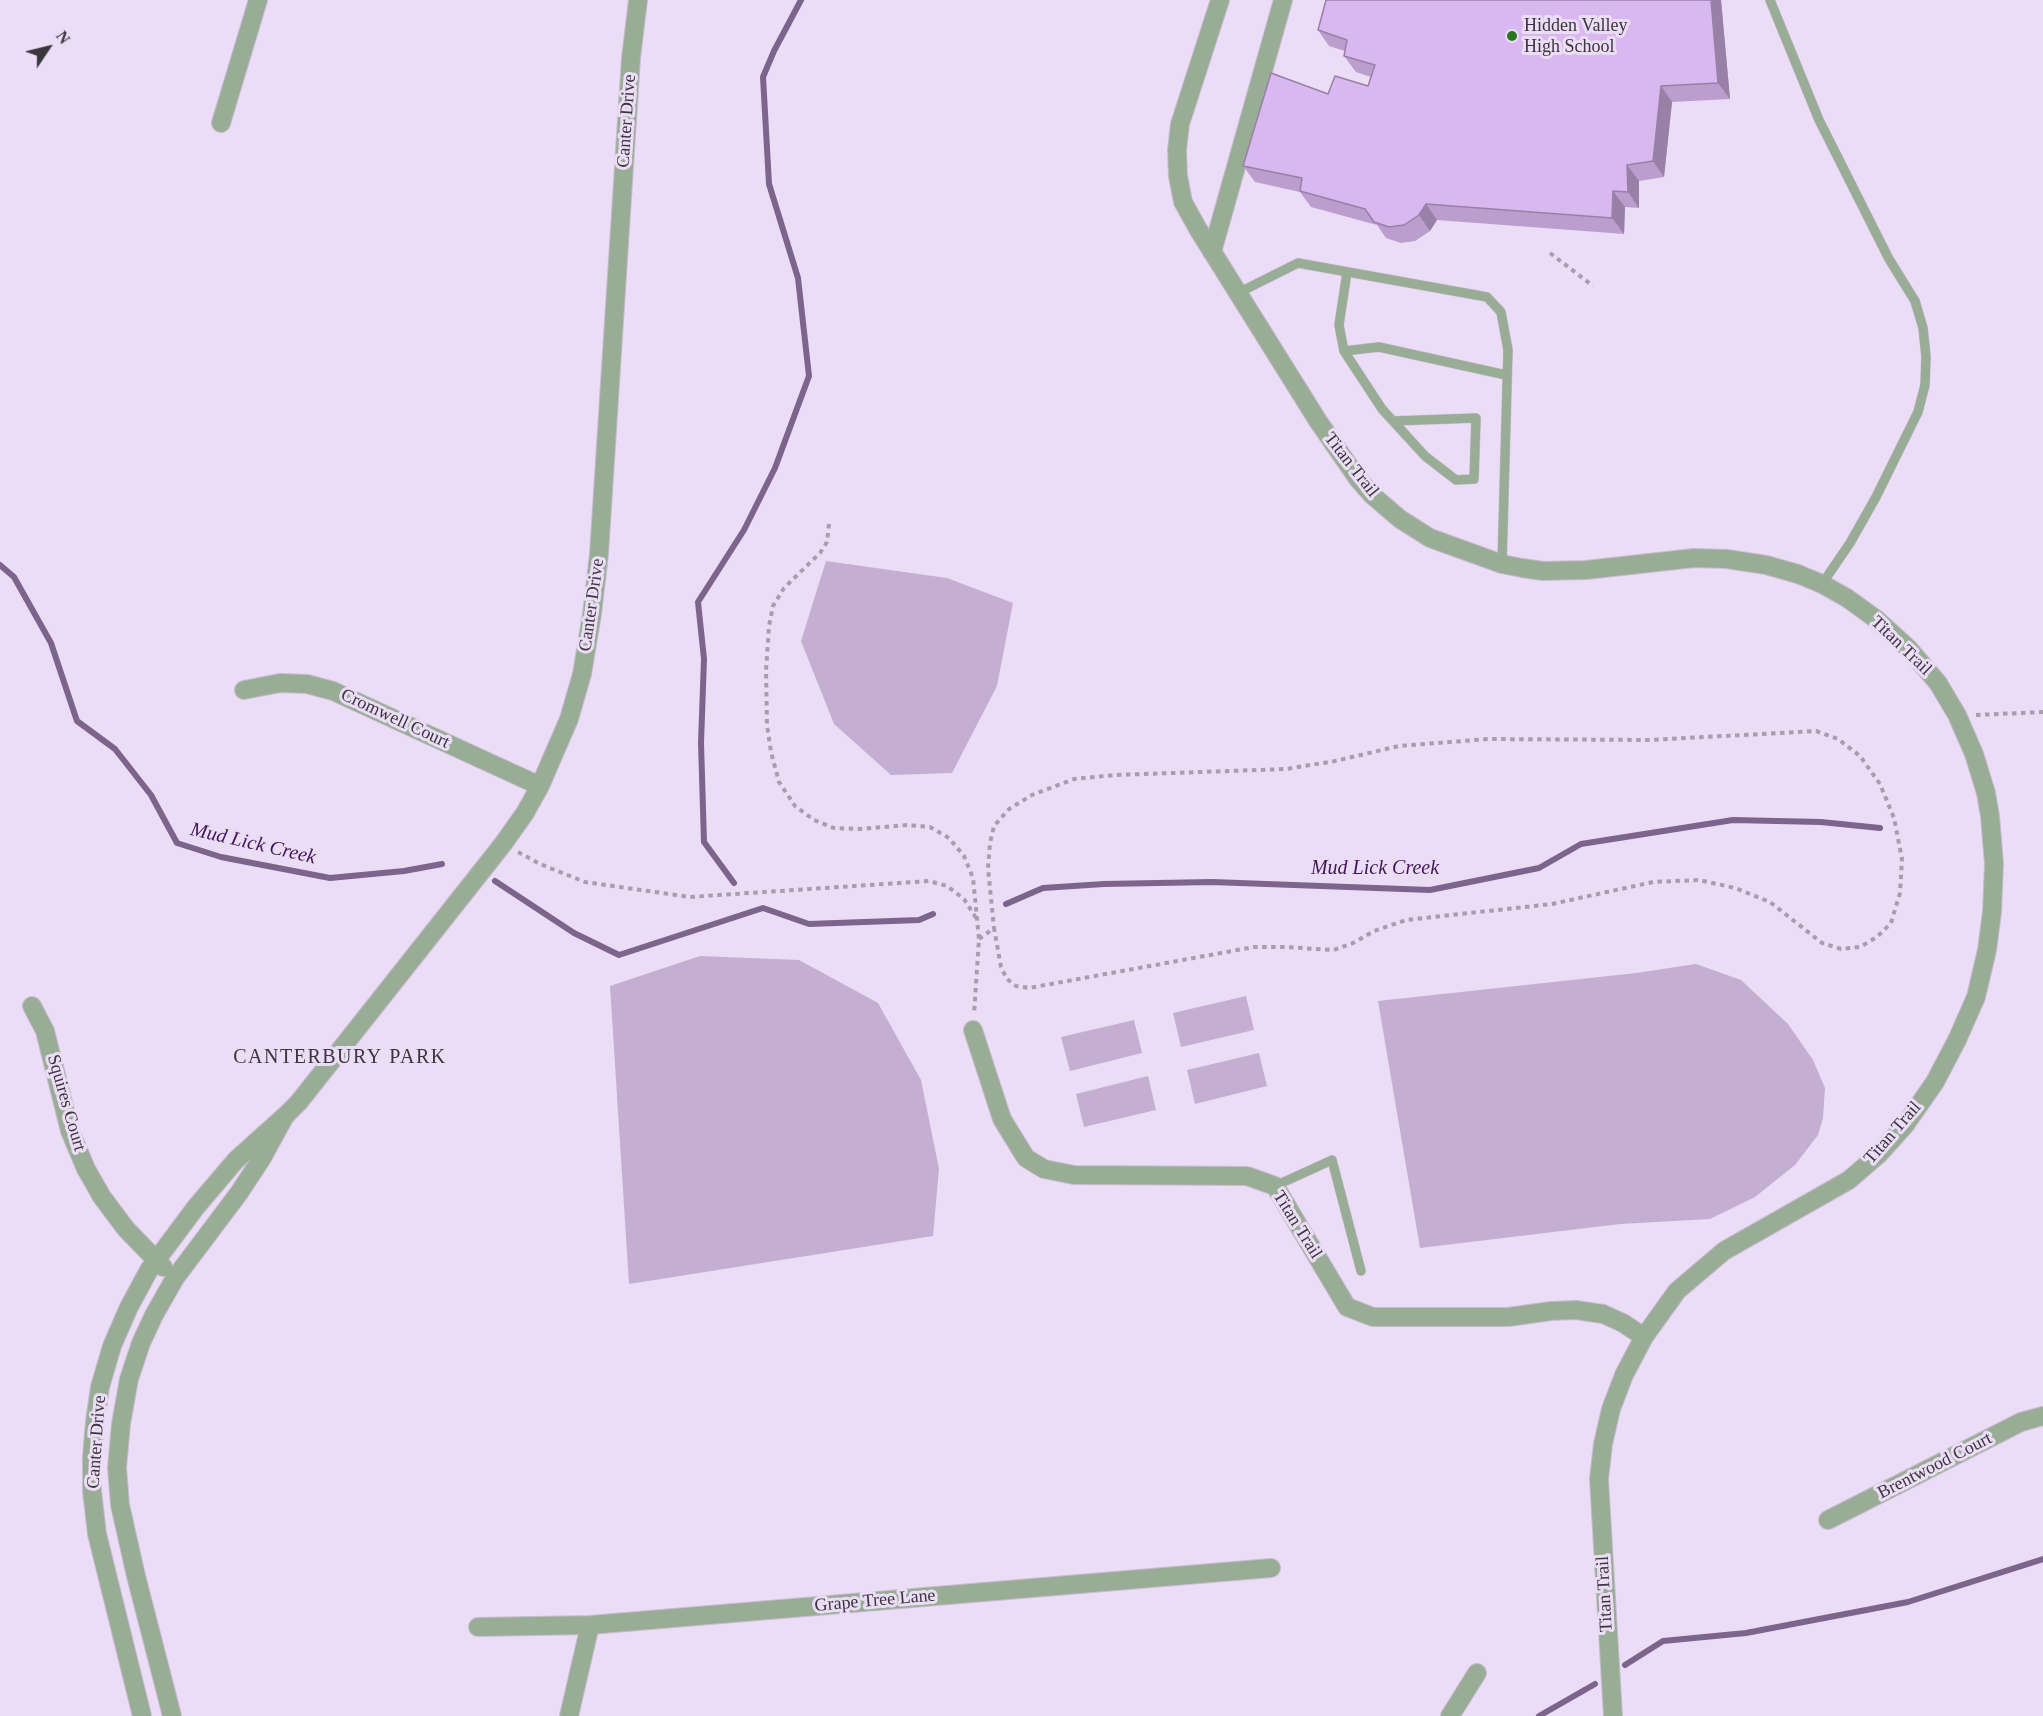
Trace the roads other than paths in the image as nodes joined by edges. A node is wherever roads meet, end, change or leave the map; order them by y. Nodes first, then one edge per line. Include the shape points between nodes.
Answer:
1 (258, 0) edge
2 (638, 0) edge
3 (1220, 0) edge
4 (1282, 0) edge
5 (1770, 0) edge
6 (221, 123) dead end
7 (1212, 252) junction
8 (1347, 272) junction
9 (1238, 293) junction
10 (1344, 351) junction
11 (1506, 375) junction
12 (1393, 421) junction
13 (1502, 564) junction
14 (1822, 584) junction
15 (244, 690) dead end
16 (540, 786) junction
17 (32, 1006) dead end
18 (973, 1030) road end
19 (285, 1116) junction
20 (1275, 1186) junction
21 (156, 1260) junction
22 (1361, 1271) dead end
23 (175, 1278) junction
24 (1644, 1337) junction
25 (2043, 1416) edge
26 (1828, 1520) dead end
27 (1271, 1568) dead end
28 (590, 1625) junction
29 (478, 1627) dead end
30 (1477, 1673) dead end
31 (142, 1716) edge
32 (172, 1716) edge
33 (569, 1716) edge
34 (1450, 1716) edge
35 (1613, 1716) edge

1 - 6 street
2 - 16 street, Canter Drive via 592,614 582,674 569,719
3 - 7 street, Titan Trail via 1183,114 1177,150 1184,202
4 - 7 street
5 - 14 lane via 1819,120 1889,259 1915,301 1926,357 1918,412 1871,506
7 - 9 street, Titan Trail
8 - 9 lane via 1298,263
8 - 10 lane via 1338,325
8 - 11 lane via 1487,297 1501,312 1508,350
9 - 13 street, Titan Trail via 1318,421 1372,495 1430,538
10 - 11 lane via 1379,347
10 - 12 lane
11 - 13 lane
12 - 12 lane via 1425,456 1456,480 1474,479 1476,418
13 - 14 street, Titan Trail via 1543,571 1694,558 1727,559 1766,565
14 - 24 street, Titan Trail via 1876,619 1909,649 1938,683 1974,754 1986,793 1994,864 1987,950 1976,997 1958,1040 1929,1090 1879,1154 1849,1180 1710,1261 1677,1291
15 - 16 street, Cromwell Court via 280,683 307,684 333,691
16 - 19 street, Canter Drive via 503,844
17 - 21 street, Squires Court via 45,1031 58,1091 86,1169 120,1221
18 - 20 street, Titan Trail via 1002,1119 1026,1158 1044,1169 1074,1175 1248,1176
19 - 21 street, Canter Drive via 236,1160
19 - 23 street, Canter Drive via 239,1193
20 - 22 lane via 1332,1160
20 - 24 street, Titan Trail via 1347,1307 1373,1317 1508,1317 1576,1310 1603,1314
21 - 23 street, Squires Court
21 - 31 street, Canter Drive via 112,1346 100,1387 92,1456 97,1534
23 - 32 street, Canter Drive via 149,1324 129,1379 117,1468 120,1505
24 - 35 street, Titan Trail via 1611,1409 1599,1479
25 - 26 street, Brentwood Court via 2021,1422
27 - 28 street, Grape Tree Lane
28 - 29 street, Grape Tree Lane
28 - 33 street
30 - 34 street

